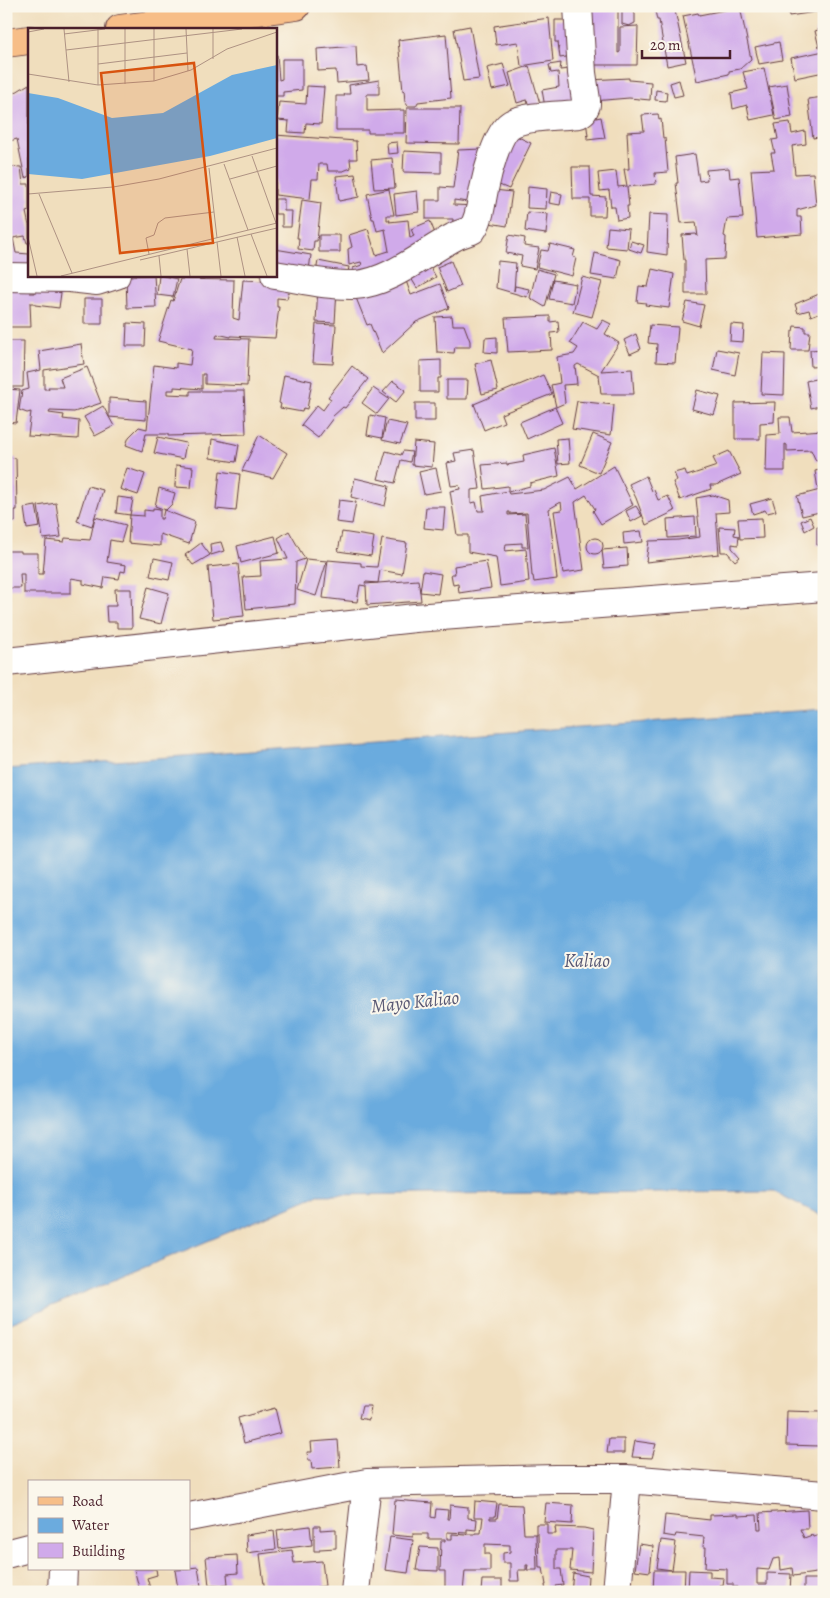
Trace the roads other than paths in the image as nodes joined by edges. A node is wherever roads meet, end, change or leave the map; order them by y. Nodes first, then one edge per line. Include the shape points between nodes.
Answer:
1 (296, 6) edge
2 (578, 6) edge
3 (128, 28) edge
4 (28, 40) edge
5 (6, 43) edge
6 (276, 274) edge
7 (113, 276) edge
8 (6, 277) edge
9 (824, 587) edge
10 (6, 662) edge
11 (627, 1479) junction
12 (367, 1483) junction
13 (824, 1495) edge
14 (190, 1517) edge
15 (28, 1548) edge
16 (6, 1554) edge
17 (64, 1570) edge
18 (62, 1592) edge
19 (355, 1592) edge
20 (617, 1592) edge

1 - 3 main road
2 - 6 street via 586,100 583,111 524,119 510,125 488,168 472,230 372,282 336,285
4 - 5 main road
7 - 8 street via 97,281
9 - 10 street via 415,618
11 - 12 street
11 - 13 street
11 - 20 street
12 - 14 street
12 - 19 street
15 - 16 street
17 - 18 street

